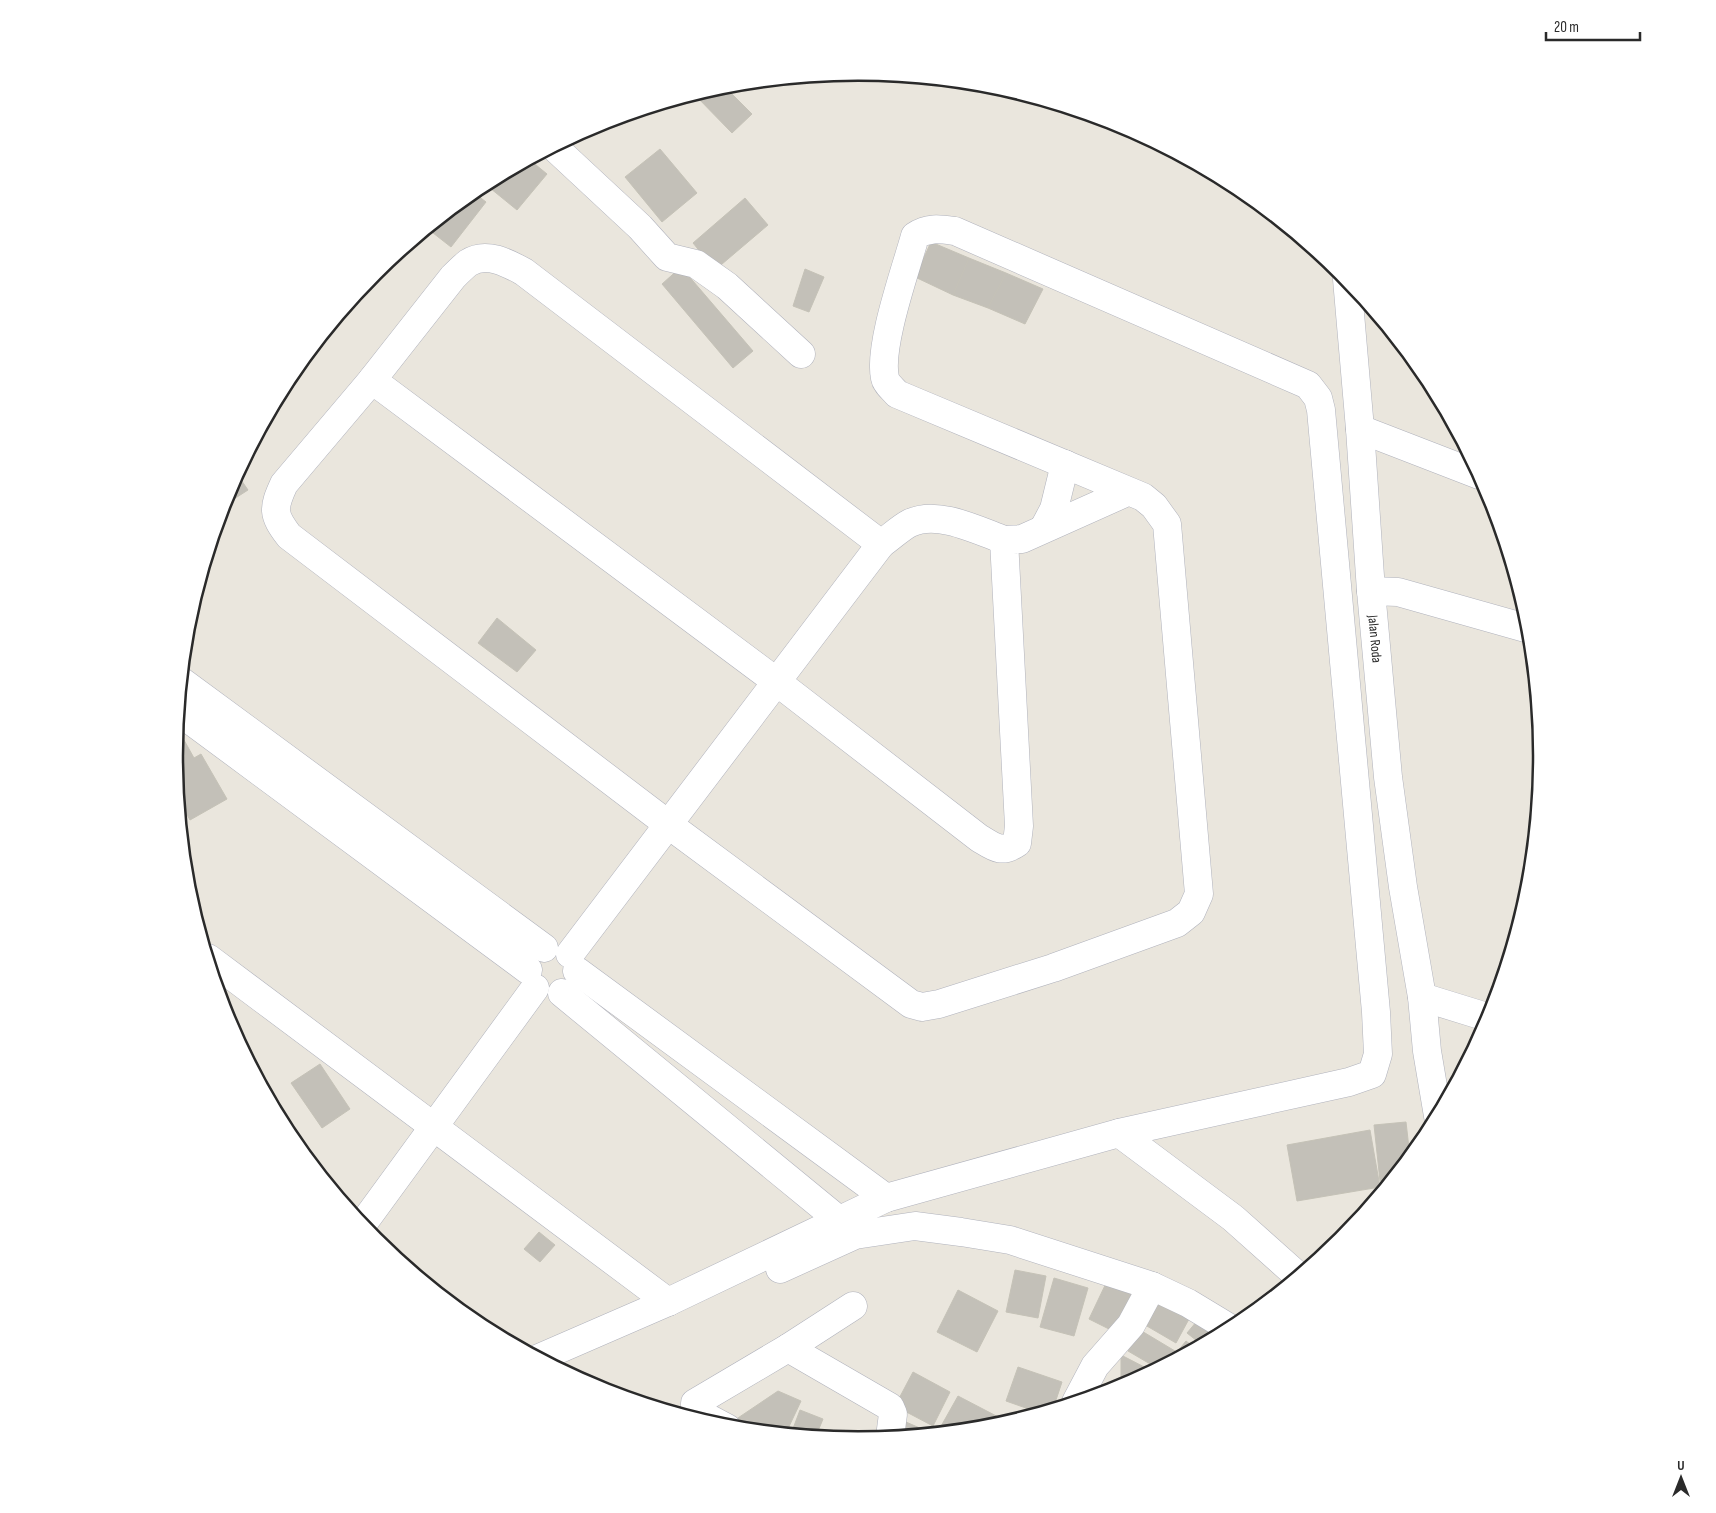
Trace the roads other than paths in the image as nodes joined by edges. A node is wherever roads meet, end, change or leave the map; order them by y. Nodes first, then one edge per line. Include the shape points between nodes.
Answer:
1 (559, 151) edge
2 (1351, 295) edge
3 (801, 354) dead end
4 (372, 380) junction
5 (1360, 429) junction
6 (1065, 464) junction
7 (1470, 472) edge
8 (1127, 492) junction
9 (1044, 528) junction
10 (1004, 540) junction
11 (881, 544) junction
12 (1379, 591) junction
13 (1520, 627) edge
14 (777, 682) junction
15 (187, 685) edge
16 (184, 715) edge
17 (668, 825) junction
18 (544, 948) junction
19 (574, 962) junction
20 (216, 964) edge
21 (531, 979) junction
22 (562, 994) junction
23 (1422, 997) junction
24 (1482, 1015) edge
25 (1436, 1105) edge
26 (433, 1126) junction
27 (1119, 1133) junction
28 (886, 1198) junction
29 (366, 1219) edge
30 (840, 1221) junction
31 (1293, 1272) edge
32 (1152, 1286) junction
33 (668, 1302) junction
34 (853, 1306) dead end
35 (1223, 1324) edge
36 (788, 1348) junction
37 (546, 1355) edge
38 (563, 1364) edge
39 (1080, 1394) edge
40 (698, 1412) edge
41 (891, 1431) edge

1 - 3 street via 640,227 667,257 696,264 727,286
2 - 5 street, Jalan Roda
4 - 11 street via 453,277 469,262 487,258 507,262
4 - 14 street
4 - 17 street via 284,484 276,503 278,522 289,536
5 - 7 street
5 - 12 street, Jalan Roda
6 - 8 street
6 - 9 street via 1054,509
6 - 27 street via 897,394 885,380 888,332 915,236 923,230 955,231 1308,385 1318,398 1321,410 1378,1054 1372,1074 1349,1082
8 - 9 street
8 - 17 street via 1143,497 1154,506 1168,530 1199,894 1191,912 1177,923 1053,968 922,1007 911,1004
9 - 10 street via 1022,539
10 - 11 street via 954,521 926,520 910,523
10 - 14 street via 1019,826 1016,843 1009,848 996,848 979,838
11 - 14 street
12 - 13 street via 1427,600
12 - 23 street, Jalan Roda via 1388,777
14 - 17 street
15 - 18 street
16 - 21 street
17 - 19 street
18 - 19 street via 563,948
18 - 21 street via 530,961
19 - 22 street via 572,985
19 - 28 street
20 - 26 street
21 - 22 street via 542,993
21 - 26 street
22 - 30 street
23 - 24 street
23 - 25 street, Jalan Roda
26 - 29 street
26 - 33 street
27 - 28 street
27 - 31 street via 1233,1218
28 - 30 street
30 - 33 street
32 - 35 street
32 - 38 street via 1010,1240 915,1226 855,1235
32 - 39 street via 1131,1325 1095,1366
33 - 37 street
34 - 36 street
36 - 40 street via 695,1404
36 - 41 street via 890,1406 893,1414

